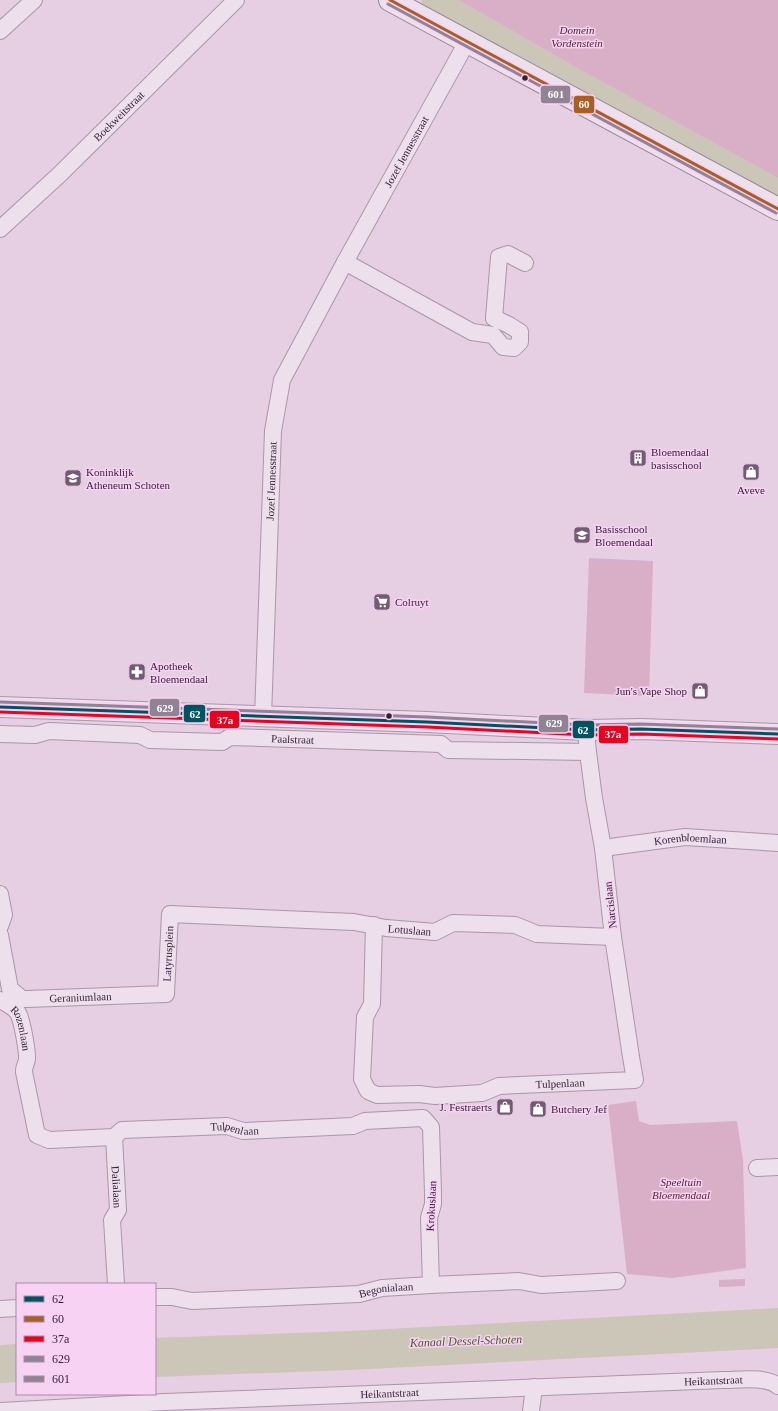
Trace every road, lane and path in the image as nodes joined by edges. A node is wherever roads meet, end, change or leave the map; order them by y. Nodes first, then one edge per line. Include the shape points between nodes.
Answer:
1 (34, 0) edge
2 (236, 0) edge
3 (390, 0) edge
4 (0, 31) edge
5 (467, 42) junction
6 (778, 209) edge
7 (0, 229) edge
8 (345, 262) junction
9 (525, 263) dead end
10 (494, 318) junction
11 (493, 335) junction
12 (0, 707) edge
13 (263, 716) junction
14 (586, 730) junction
15 (0, 734) edge
16 (778, 734) edge
17 (588, 752) junction
18 (778, 842) edge
19 (603, 848) junction
20 (0, 894) edge
21 (202, 916) joint
22 (374, 925) junction
23 (0, 926) edge
24 (0, 935) edge
25 (613, 937) junction
26 (134, 994) joint
27 (27, 999) joint
28 (0, 1000) edge
29 (635, 1080) joint
30 (430, 1127) joint
31 (37, 1135) joint
32 (114, 1137) junction
33 (778, 1167) edge
34 (757, 1168) dead end
35 (617, 1281) dead end
36 (116, 1283) edge
37 (431, 1285) junction
38 (156, 1297) edge
39 (16, 1308) edge
40 (0, 1309) edge
41 (778, 1386) edge
42 (534, 1388) junction
43 (0, 1411) edge
44 (531, 1411) edge

1 - 4 street
2 - 7 street, Boekweitstraat
3 - 5 main road
5 - 6 main road
5 - 8 street, Jozef Jennesstraat
8 - 11 street via 472,332
8 - 13 street, Jozef Jennesstraat via 282,380 273,431
9 - 10 street via 508,254 499,258
10 - 11 street
10 - 11 street via 520,332 520,342 514,348 503,347
12 - 13 street, Paalstraat
13 - 14 street, Paalstraat
14 - 16 street, Paalstraat via 640,729
14 - 17 street, Narcislaan
15 - 17 street, Paalstraat via 35,735 53,731 140,735 150,740 222,742 230,737 440,744 448,750
17 - 19 street, Narcislaan
18 - 19 street, Korenbloemlaan via 685,837
19 - 25 street, Narcislaan
20 - 23 street via 4,915
21 - 22 street, Lotuslaan
21 - 26 street, Latyrusplein via 170,914 166,994
22 - 25 street, Lotuslaan via 435,932 453,923 515,925 537,934
22 - 29 street, Tulpenlaan via 372,1004 365,1017 362,1079 368,1091 377,1095 435,1096 482,1093 500,1086
24 - 27 street, Rozenlaan via 10,989 22,999
25 - 29 street, Narcislaan
26 - 27 street, Geraniumlaan
28 - 31 street, Rozenlaan via 17,1012 20,1020 28,1058 24,1072
30 - 32 street, Tulpenlaan via 423,1118 365,1121 352,1126 243,1131 227,1126 122,1130
30 - 37 street, Krokuslaan via 433,1193 429,1218
31 - 32 street, Tulpenlaan via 49,1140
32 - 36 street, Dalialaan via 118,1210 112,1220
33 - 34 street
35 - 37 street, Begonialaan via 541,1285 518,1282
37 - 38 street, Begonialaan via 382,1288 359,1294 272,1298 192,1301
39 - 40 street
41 - 42 street, Heikantstraat via 774,1382 764,1380 723,1380
42 - 43 street, Heikantstraat
42 - 44 street

